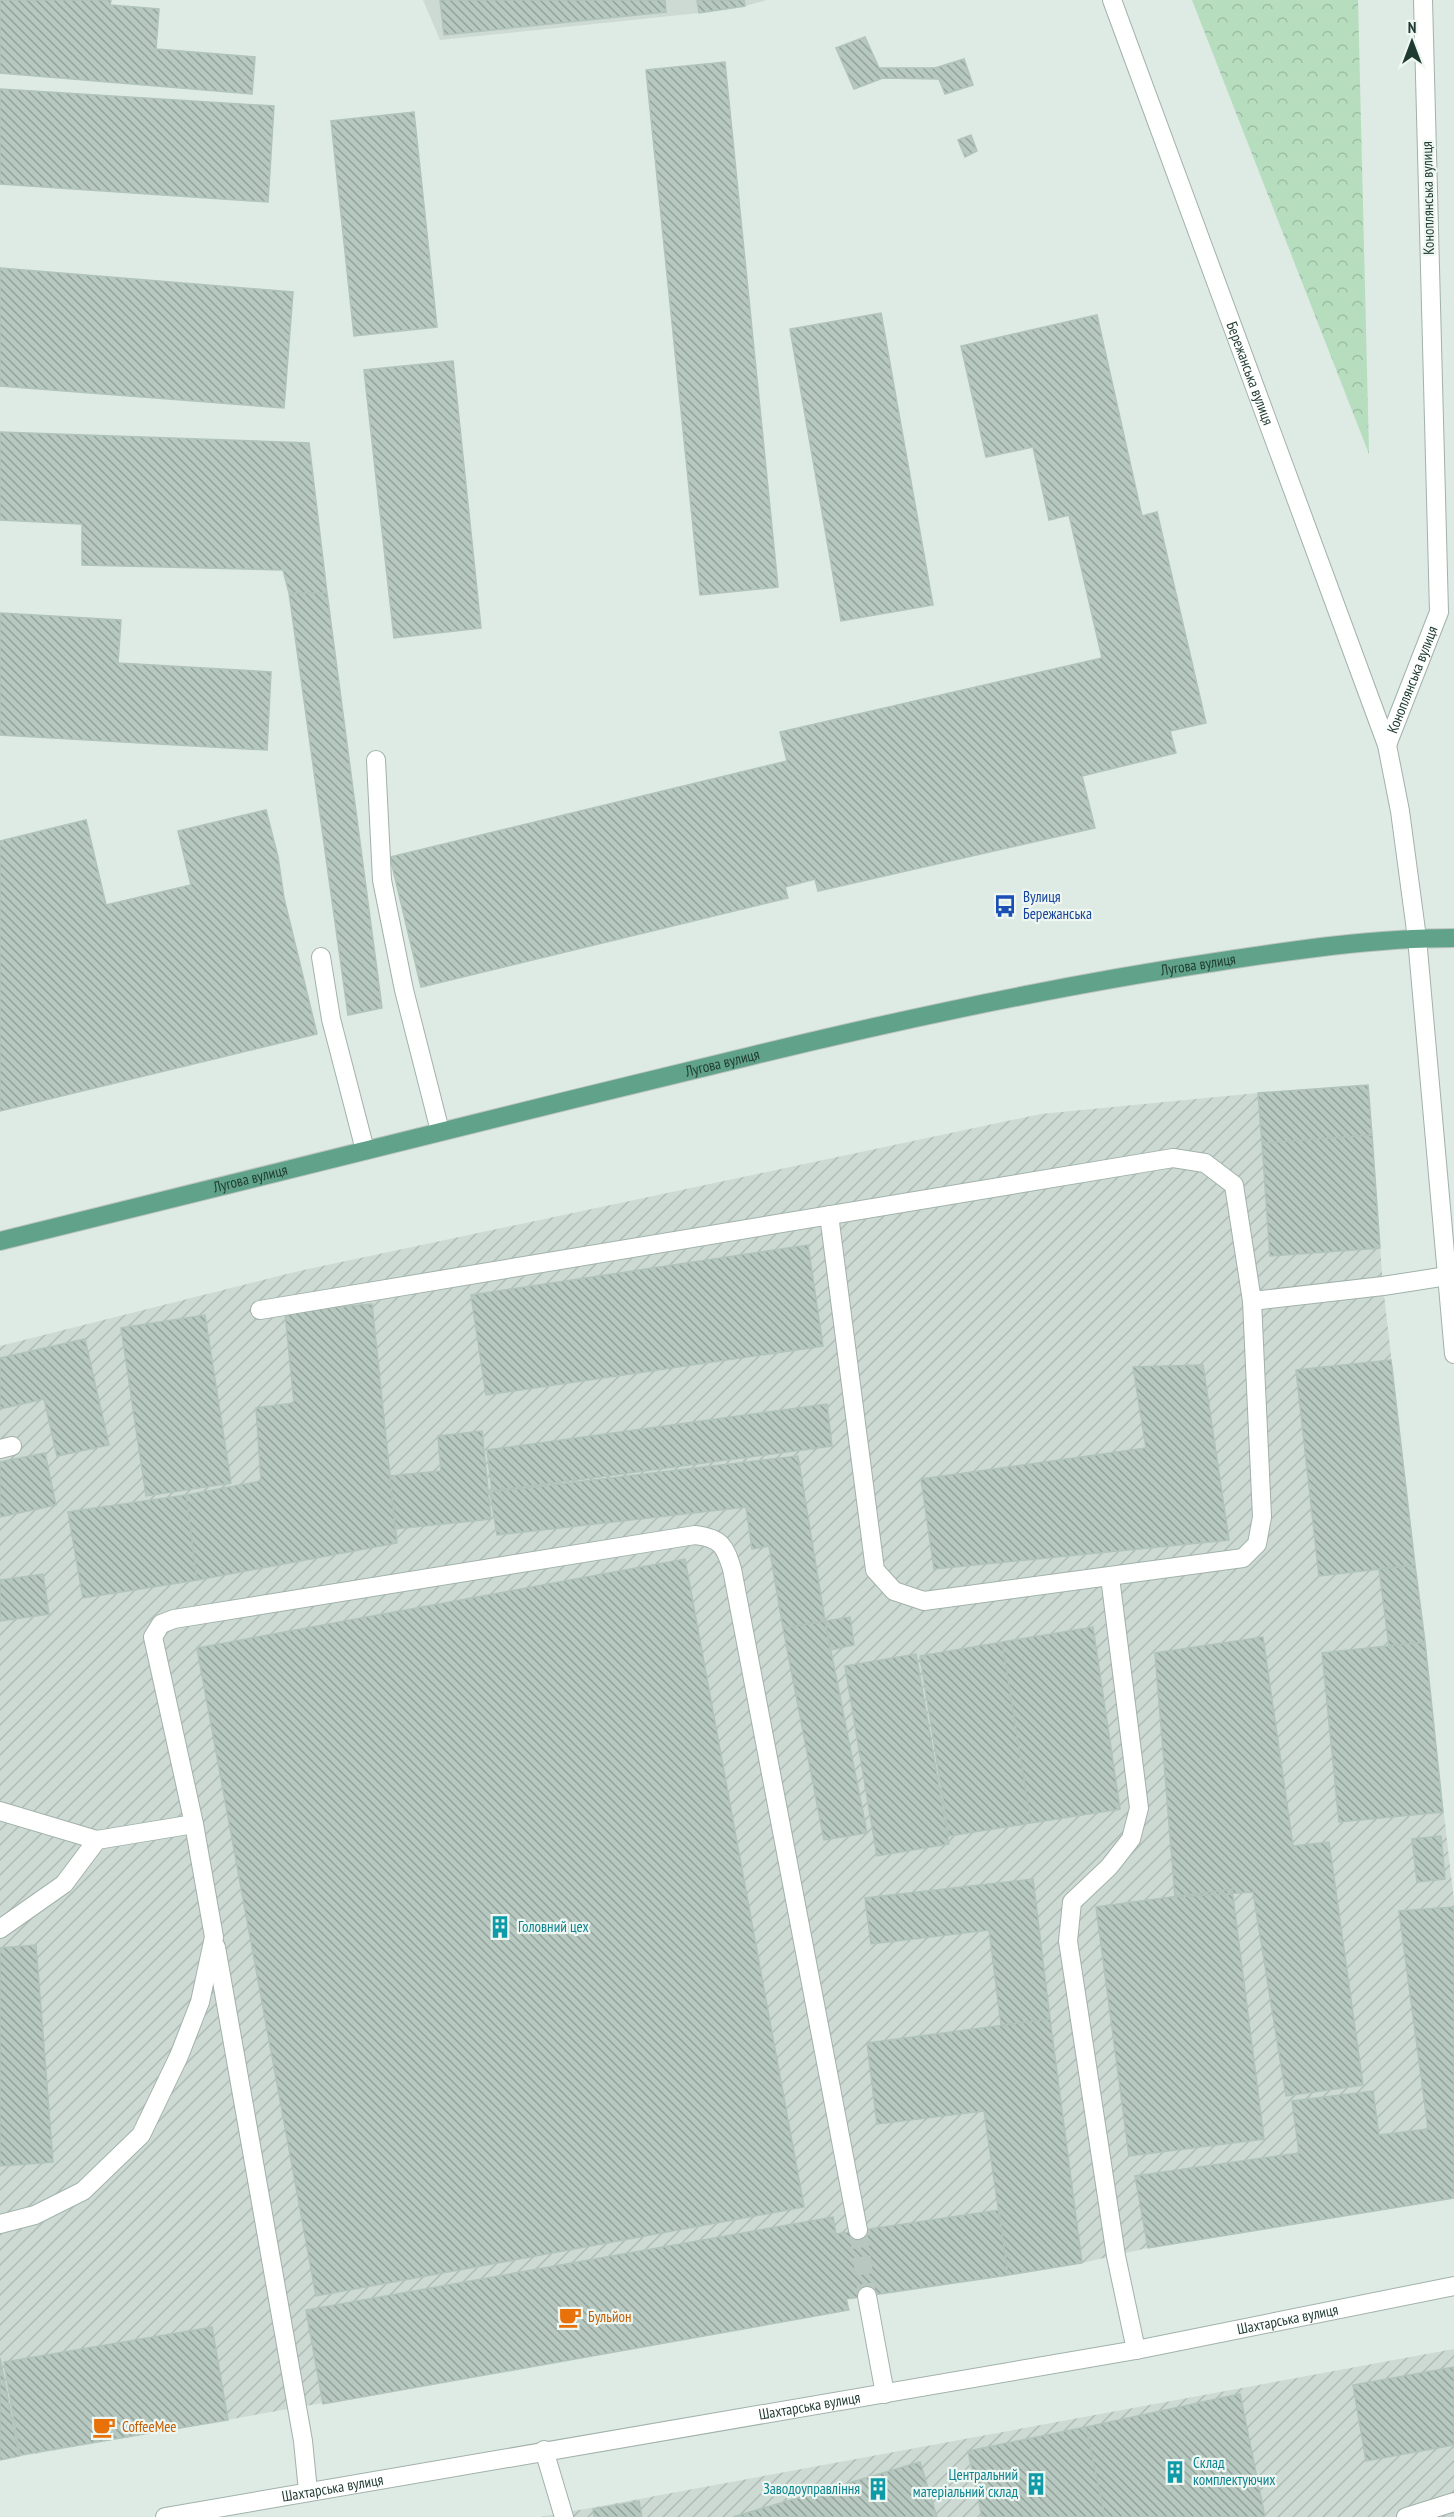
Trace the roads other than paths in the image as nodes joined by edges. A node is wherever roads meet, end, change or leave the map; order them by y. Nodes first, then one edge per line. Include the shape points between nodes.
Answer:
1 (1112, 0) edge
2 (1423, 0) edge
3 (1387, 745) junction
4 (376, 760) dead end
5 (1417, 938) junction
6 (1454, 938) edge
7 (321, 957) dead end
8 (440, 1131) junction
9 (365, 1150) junction
10 (829, 1215) junction
11 (0, 1241) edge
12 (1447, 1276) junction
13 (1252, 1301) junction
14 (260, 1310) dead end
15 (1454, 1354) edge
16 (1110, 1577) junction
17 (0, 1811) edge
18 (194, 1824) junction
19 (97, 1840) junction
20 (2, 1926) edge
21 (214, 1936) junction
22 (0, 2224) edge
23 (858, 2230) tunnel mouth
24 (1454, 2286) edge
25 (867, 2296) tunnel mouth
26 (1136, 2350) junction
27 (885, 2394) junction
28 (544, 2450) junction
29 (308, 2491) junction
30 (1454, 2502) edge
31 (165, 2517) edge
32 (564, 2517) edge
33 (1406, 2517) edge

1 - 3 street, Бережанська вулиця
2 - 3 street, Коноплянська вулиця via 1439,612
3 - 5 street, Коноплянська вулиця
4 - 8 street via 382,880 404,990
5 - 6 main road, Лугова вулиця
5 - 8 main road, Лугова вулиця via 1276,953 1029,993 861,1029
5 - 12 street, Коноплянська вулиця
7 - 9 street via 331,1019
8 - 9 main road, Лугова вулиця
9 - 11 main road, Лугова вулиця
10 - 13 street via 1173,1158 1204,1163 1234,1185
10 - 14 street
10 - 16 street via 875,1570 894,1591 924,1601
12 - 13 street
12 - 15 street, Коноплянська вулиця
13 - 16 street via 1262,1518 1257,1544 1242,1558
16 - 26 street via 1139,1808 1131,1839 1109,1867 1072,1902 1068,1941 1116,2256
17 - 19 street
18 - 19 street
18 - 21 street
18 - 23 street via 153,1637 161,1624 678,1537 710,1537 726,1547 732,1569
19 - 20 street via 64,1884
21 - 22 street via 200,2002 141,2135 83,2191 35,2215
21 - 29 street via 303,2441
24 - 26 street, Шахтарська вулиця
25 - 27 street
26 - 27 street, Шахтарська вулиця
27 - 28 street, Шахтарська вулиця
28 - 29 street, Шахтарська вулиця
28 - 32 street
29 - 31 street, Шахтарська вулиця
30 - 33 street

